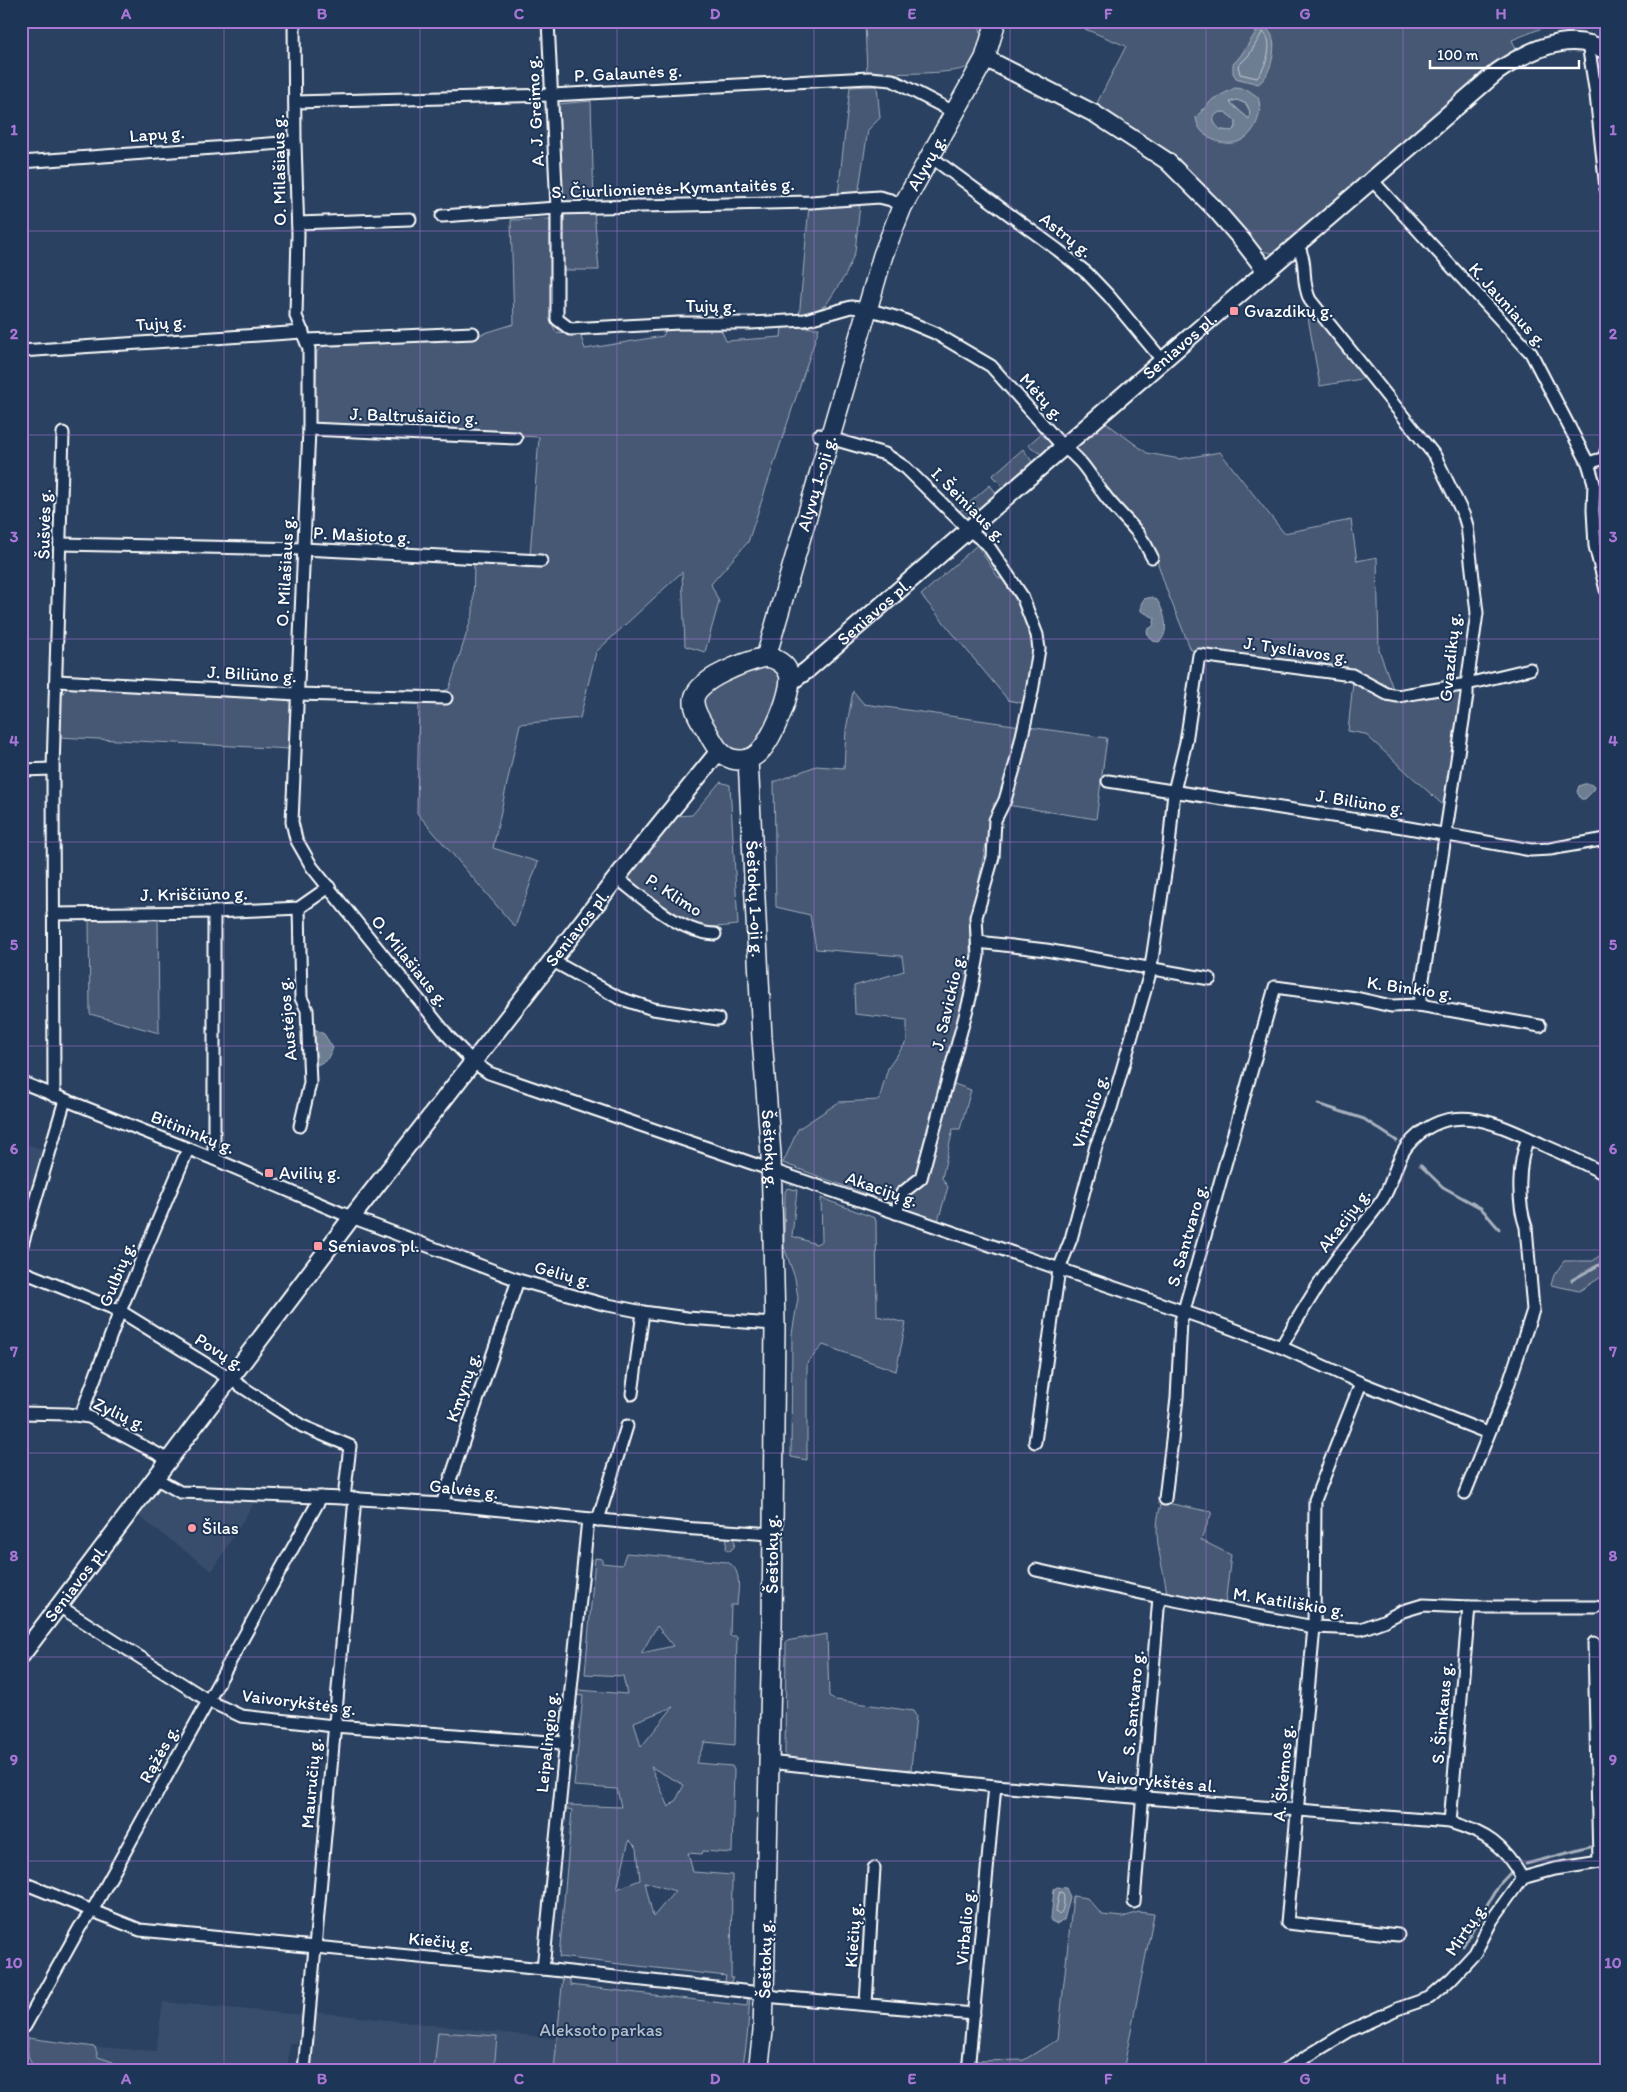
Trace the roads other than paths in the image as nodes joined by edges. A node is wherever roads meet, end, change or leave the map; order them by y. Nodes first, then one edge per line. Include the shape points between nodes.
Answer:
1 (294, 21) edge
2 (548, 21) edge
3 (996, 21) edge
4 (1588, 44) junction
5 (1606, 51) edge
6 (985, 58) junction
7 (552, 95) junction
8 (295, 102) junction
9 (954, 115) junction
10 (295, 142) junction
11 (931, 156) junction
12 (21, 162) edge
13 (1371, 179) junction
14 (1606, 189) edge
15 (902, 207) junction
16 (557, 208) junction
17 (442, 216) dead end
18 (410, 219) dead end
19 (298, 222) junction
20 (1297, 244) junction
21 (1266, 270) junction
22 (867, 309) junction
23 (557, 319) joint
24 (472, 333) dead end
25 (305, 336) junction
26 (21, 351) edge
27 (1163, 361) junction
28 (309, 429) junction
29 (63, 433) dead end
30 (824, 436) junction
31 (516, 438) dead end
32 (1063, 447) junction
33 (1606, 451) edge
34 (1588, 463) junction
35 (969, 530) junction
36 (61, 544) junction
37 (304, 549) junction
38 (1152, 556) dead end
39 (541, 561) dead end
40 (1606, 590) edge
41 (766, 657) junction
42 (1530, 669) dead end
43 (56, 681) junction
44 (789, 683) junction
45 (1467, 684) junction
46 (297, 694) junction
47 (446, 698) dead end
48 (719, 751) junction
49 (748, 759) junction
50 (1016, 762) joint
51 (53, 769) junction
52 (21, 770) edge
53 (1108, 781) dead end
54 (1174, 791) junction
55 (1445, 834) junction
56 (1606, 839) edge
57 (617, 878) junction
58 (329, 887) junction
59 (299, 908) junction
60 (214, 912) junction
61 (53, 914) junction
62 (715, 934) dead end
63 (978, 942) junction
64 (553, 961) junction
65 (1151, 967) junction
66 (1210, 979) dead end
67 (1276, 987) joint
68 (1419, 1006) junction
69 (718, 1019) dead end
70 (1540, 1026) dead end
71 (762, 1038) joint
72 (473, 1062) junction
73 (21, 1082) edge
74 (59, 1098) junction
75 (300, 1126) dead end
76 (1528, 1138) junction
77 (188, 1149) junction
78 (214, 1159) junction
79 (771, 1170) junction
80 (1606, 1175) edge
81 (896, 1213) junction
82 (352, 1217) junction
83 (21, 1248) edge
84 (1059, 1269) junction
85 (21, 1271) edge
86 (518, 1280) junction
87 (120, 1311) junction
88 (1184, 1311) junction
89 (643, 1312) junction
90 (775, 1324) junction
91 (1281, 1347) junction
92 (230, 1379) junction
93 (1361, 1383) junction
94 (632, 1394) dead end
95 (21, 1413) edge
96 (81, 1414) junction
97 (627, 1426) dead end
98 (1488, 1433) junction
99 (1034, 1442) dead end
100 (169, 1460) junction
101 (155, 1478) junction
102 (1465, 1493) dead end
103 (322, 1497) junction
104 (349, 1498) junction
105 (1165, 1499) dead end
106 (442, 1504) junction
107 (593, 1519) junction
108 (772, 1534) junction
109 (1036, 1570) dead end
110 (1159, 1597) junction
111 (60, 1606) junction
112 (1469, 1607) junction
113 (1596, 1607) dead end
114 (1314, 1627) junction
115 (1594, 1643) dead end
116 (21, 1656) edge
117 (209, 1701) junction
118 (334, 1726) junction
119 (564, 1743) junction
120 (768, 1762) junction
121 (995, 1786) junction
122 (1143, 1797) junction
123 (1298, 1810) junction
124 (1450, 1822) junction
125 (1603, 1861) edge
126 (874, 1868) dead end
127 (1522, 1878) junction
128 (21, 1882) edge
129 (1134, 1902) dead end
130 (92, 1911) junction
131 (1398, 1934) dead end
132 (314, 1948) junction
133 (543, 1969) junction
134 (764, 1994) junction
135 (866, 2004) junction
136 (974, 2014) junction
137 (25, 2026) dead end
138 (304, 2071) edge
139 (758, 2071) edge
140 (968, 2071) edge
141 (1283, 2071) edge

1 - 8 street, O. Milašiaus g.
2 - 7 street, A. J. Greimo g.
3 - 6 main road, Alyvų g.
4 - 5 street, Seniavos pl.
4 - 13 street, Seniavos pl. via 1553,44 1513,61
4 - 14 street
6 - 9 main road, Alyvų g.
6 - 21 street via 1095,114 1167,161 1215,209
7 - 8 street, P. Galaunės g.
7 - 9 street, P. Galaunės g. via 869,78 892,80
7 - 16 street, A. J. Greimo g.
8 - 10 street, O. Milašiaus g.
9 - 11 main road, Alyvų g.
10 - 12 street, Lapų g.
10 - 19 street, O. Milašiaus g.
11 - 15 main road, Alyvų g.
11 - 27 street, Astrų g. via 1087,273
13 - 20 street, Seniavos pl.
13 - 34 street, K. Jauniaus g. via 1531,353
15 - 16 street, S. Čiurlionienės-Kymantaitės g. via 879,197 811,202
15 - 22 main road, Alyvų g.
16 - 17 street, S. Čiurlionienės-Kymantaitės g.
16 - 23 street, A. J. Greimo g.
18 - 19 street
19 - 25 street, O. Milašiaus g. via 296,316
20 - 21 street, Seniavos pl.
20 - 45 street, Gvazdikų g. via 1305,261 1304,283 1310,300 1435,456 1464,516 1477,613
21 - 27 street, Seniavos pl.
22 - 23 street, Tujų g. via 851,307 805,320 570,329
22 - 30 main road, Alyvų 1-oji g.
22 - 32 street, Mėtų g. via 935,333 991,366
24 - 25 street, Tujų g.
25 - 26 street, Tujų g.
25 - 28 street, O. Milašiaus g. via 310,349
27 - 32 street, Seniavos pl.
28 - 31 street, J. Baltrušaičio g.
28 - 37 street, O. Milašiaus g.
29 - 36 street, Šušvės g.
30 - 35 street, I. Šeiniaus g. via 885,454 906,468
30 - 41 main road, Alyvų 1-oji g.
32 - 35 street, Seniavos pl.
32 - 38 street, Mėtų g. via 1083,464 1144,540
33 - 34 street via 1605,458
34 - 40 street, K. Jauniaus g. via 1594,483 1595,546
35 - 44 street, Seniavos pl.
35 - 50 street, I. Šeiniaus g. via 987,544 1011,579 1022,596 1037,635 1038,660
36 - 37 street, P. Mašioto g.
36 - 43 street, Šušvės g.
37 - 39 street, P. Mašioto g.
37 - 46 street, O. Milašiaus g.
41 - 44 main road via 775,658 785,667
41 - 48 main road via 710,679 696,692 695,709
42 - 45 street, J. Tysliavos g.
43 - 46 street, J. Biliūno g.
43 - 51 street, Šušvės g.
44 - 49 main road via 767,743 757,755
45 - 54 street, J. Tysliavos g. via 1398,696 1387,694 1352,675 1199,655 1186,742
45 - 55 street, Gvazdikų g.
46 - 47 street, J. Biliūno g.
46 - 58 street, O. Milašiaus g. via 292,822 296,839 312,867
48 - 49 main road via 737,760
48 - 57 street, Seniavos pl.
49 - 71 main road, Šeštokų 1-oji g.
50 - 63 street, J. Savickio g. via 1005,800 995,820 993,856 976,917
51 - 52 street
51 - 61 street, Šušvės g.
53 - 54 street, J. Biliūno g.
54 - 55 street, J. Biliūno g.
54 - 65 street, Virbalio g.
55 - 56 street, J. Biliūno g. via 1532,850
55 - 68 street, Gvazdikų g.
57 - 62 street, P. Klimo via 681,923 695,931
57 - 64 street, Seniavos pl.
58 - 59 street
58 - 72 street, O. Milašiaus g. via 448,1036
59 - 60 street, J. Kriščiūno g.
59 - 75 street, Austėjos g. via 301,998 307,1010 310,1083
60 - 61 street, J. Kriščiūno g.
60 - 78 street
61 - 74 street, Šušvės g.
63 - 65 street
63 - 81 street, J. Savickio g. via 970,998 921,1178 902,1192
64 - 69 street via 619,998 653,1008
64 - 72 street, Seniavos pl.
65 - 66 street
65 - 84 street, Virbalio g. via 1111,1108 1096,1146 1072,1239
67 - 68 street, K. Binkio g. via 1390,1006
67 - 88 street, S. Santvaro g.
68 - 70 street, K. Binkio g.
71 - 79 main road, Šeštokų g.
72 - 79 street, Akacijų g. via 488,1073
72 - 82 street, Seniavos pl.
73 - 74 street, Bitininkų g.
74 - 77 street, Bitininkų g.
74 - 83 street, Šušvės g.
76 - 80 street, Akacijų g.
76 - 91 street, Akacijų g. via 1481,1120 1458,1117 1439,1120 1422,1130 1406,1147 1383,1199 1320,1282
76 - 98 street via 1520,1194 1533,1310 1508,1386
77 - 78 street, Bitininkų g.
77 - 87 street, Gulbių g.
78 - 82 street, Bitininkų g.
79 - 81 street, Akacijų g.
79 - 90 main road, Šeštokų g.
81 - 84 street, Akacijų g.
82 - 86 street, Gėlių g.
82 - 92 street, Seniavos pl.
84 - 88 street, Akacijų g.
84 - 99 street, Virbalio g.
85 - 87 street, Povų g.
86 - 89 street, Gėlių g.
86 - 106 street, Kmynų g.
87 - 92 street, Povų g.
87 - 96 street, Gulbių g.
88 - 91 street, Akacijų g.
88 - 105 street, S. Santvaro g.
89 - 90 street, Gėlių g.
89 - 94 street
90 - 108 main road, Šeštokų g.
91 - 93 street, Akacijų g.
92 - 100 street, Seniavos pl.
92 - 104 street, Povų g. via 302,1426 350,1446
93 - 98 street, Akacijų g.
93 - 114 street via 1315,1500
95 - 96 street, Zylių g.
96 - 100 street, Zylių g.
97 - 107 street, Leipalingio g.
98 - 102 street
100 - 101 street, Seniavos pl.
101 - 103 street, Galvės g. via 180,1492
101 - 111 street, Seniavos pl.
103 - 104 street, Galvės g.
103 - 117 street, Rąžės g.
104 - 106 street, Galvės g.
104 - 118 street, Mauručių g.
106 - 107 street, Galvės g.
107 - 108 street, Galvės g.
107 - 119 street, Leipalingio g.
108 - 120 main road, Šeštokų g.
109 - 110 street, M. Katiliškio g.
110 - 114 street, M. Katiliškio g.
110 - 122 street, S. Santvaro g.
111 - 116 street, Seniavos pl.
111 - 117 street, Vaivorykštės g.
112 - 113 street, M. Katiliškio g.
112 - 114 street, M. Katiliškio g. via 1423,1605 1361,1629
112 - 124 street, S. Šimkaus g.
114 - 123 street, A. Škėmos g.
115 - 125 street
117 - 118 street, Vaivorykštės g. via 241,1716
117 - 130 street, Rąžės g.
118 - 119 street, Vaivorykštės g.
118 - 132 street, Mauručių g.
119 - 133 street, Leipalingio g.
120 - 121 street, Vaivorykštės al.
120 - 134 main road, Šeštokų g.
121 - 122 street, Vaivorykštės al.
121 - 136 street, Virbalio g.
122 - 123 street, Vaivorykštės al.
122 - 129 street, S. Santvaro g.
123 - 124 street, Vaivorykštės al.
123 - 131 street, A. Škėmos g. via 1288,1923
124 - 127 street, Vaivorykštės al. via 1485,1836 1512,1859
125 - 127 street
126 - 135 street, Kiečių g.
127 - 141 street, Mirtų g. via 1492,1920 1475,1953 1429,1998 1349,2031
128 - 130 street, Kiečių g.
130 - 132 street, Kiečių g. via 140,1930
130 - 137 street, Rąžės g.
132 - 133 street, Kiečių g.
132 - 138 street, Mauručių g.
133 - 134 street, Kiečių g.
134 - 135 street, Kiečių g.
134 - 139 main road, Šeštokų g.
135 - 136 street, Kiečių g.
136 - 140 street, Virbalio g.

